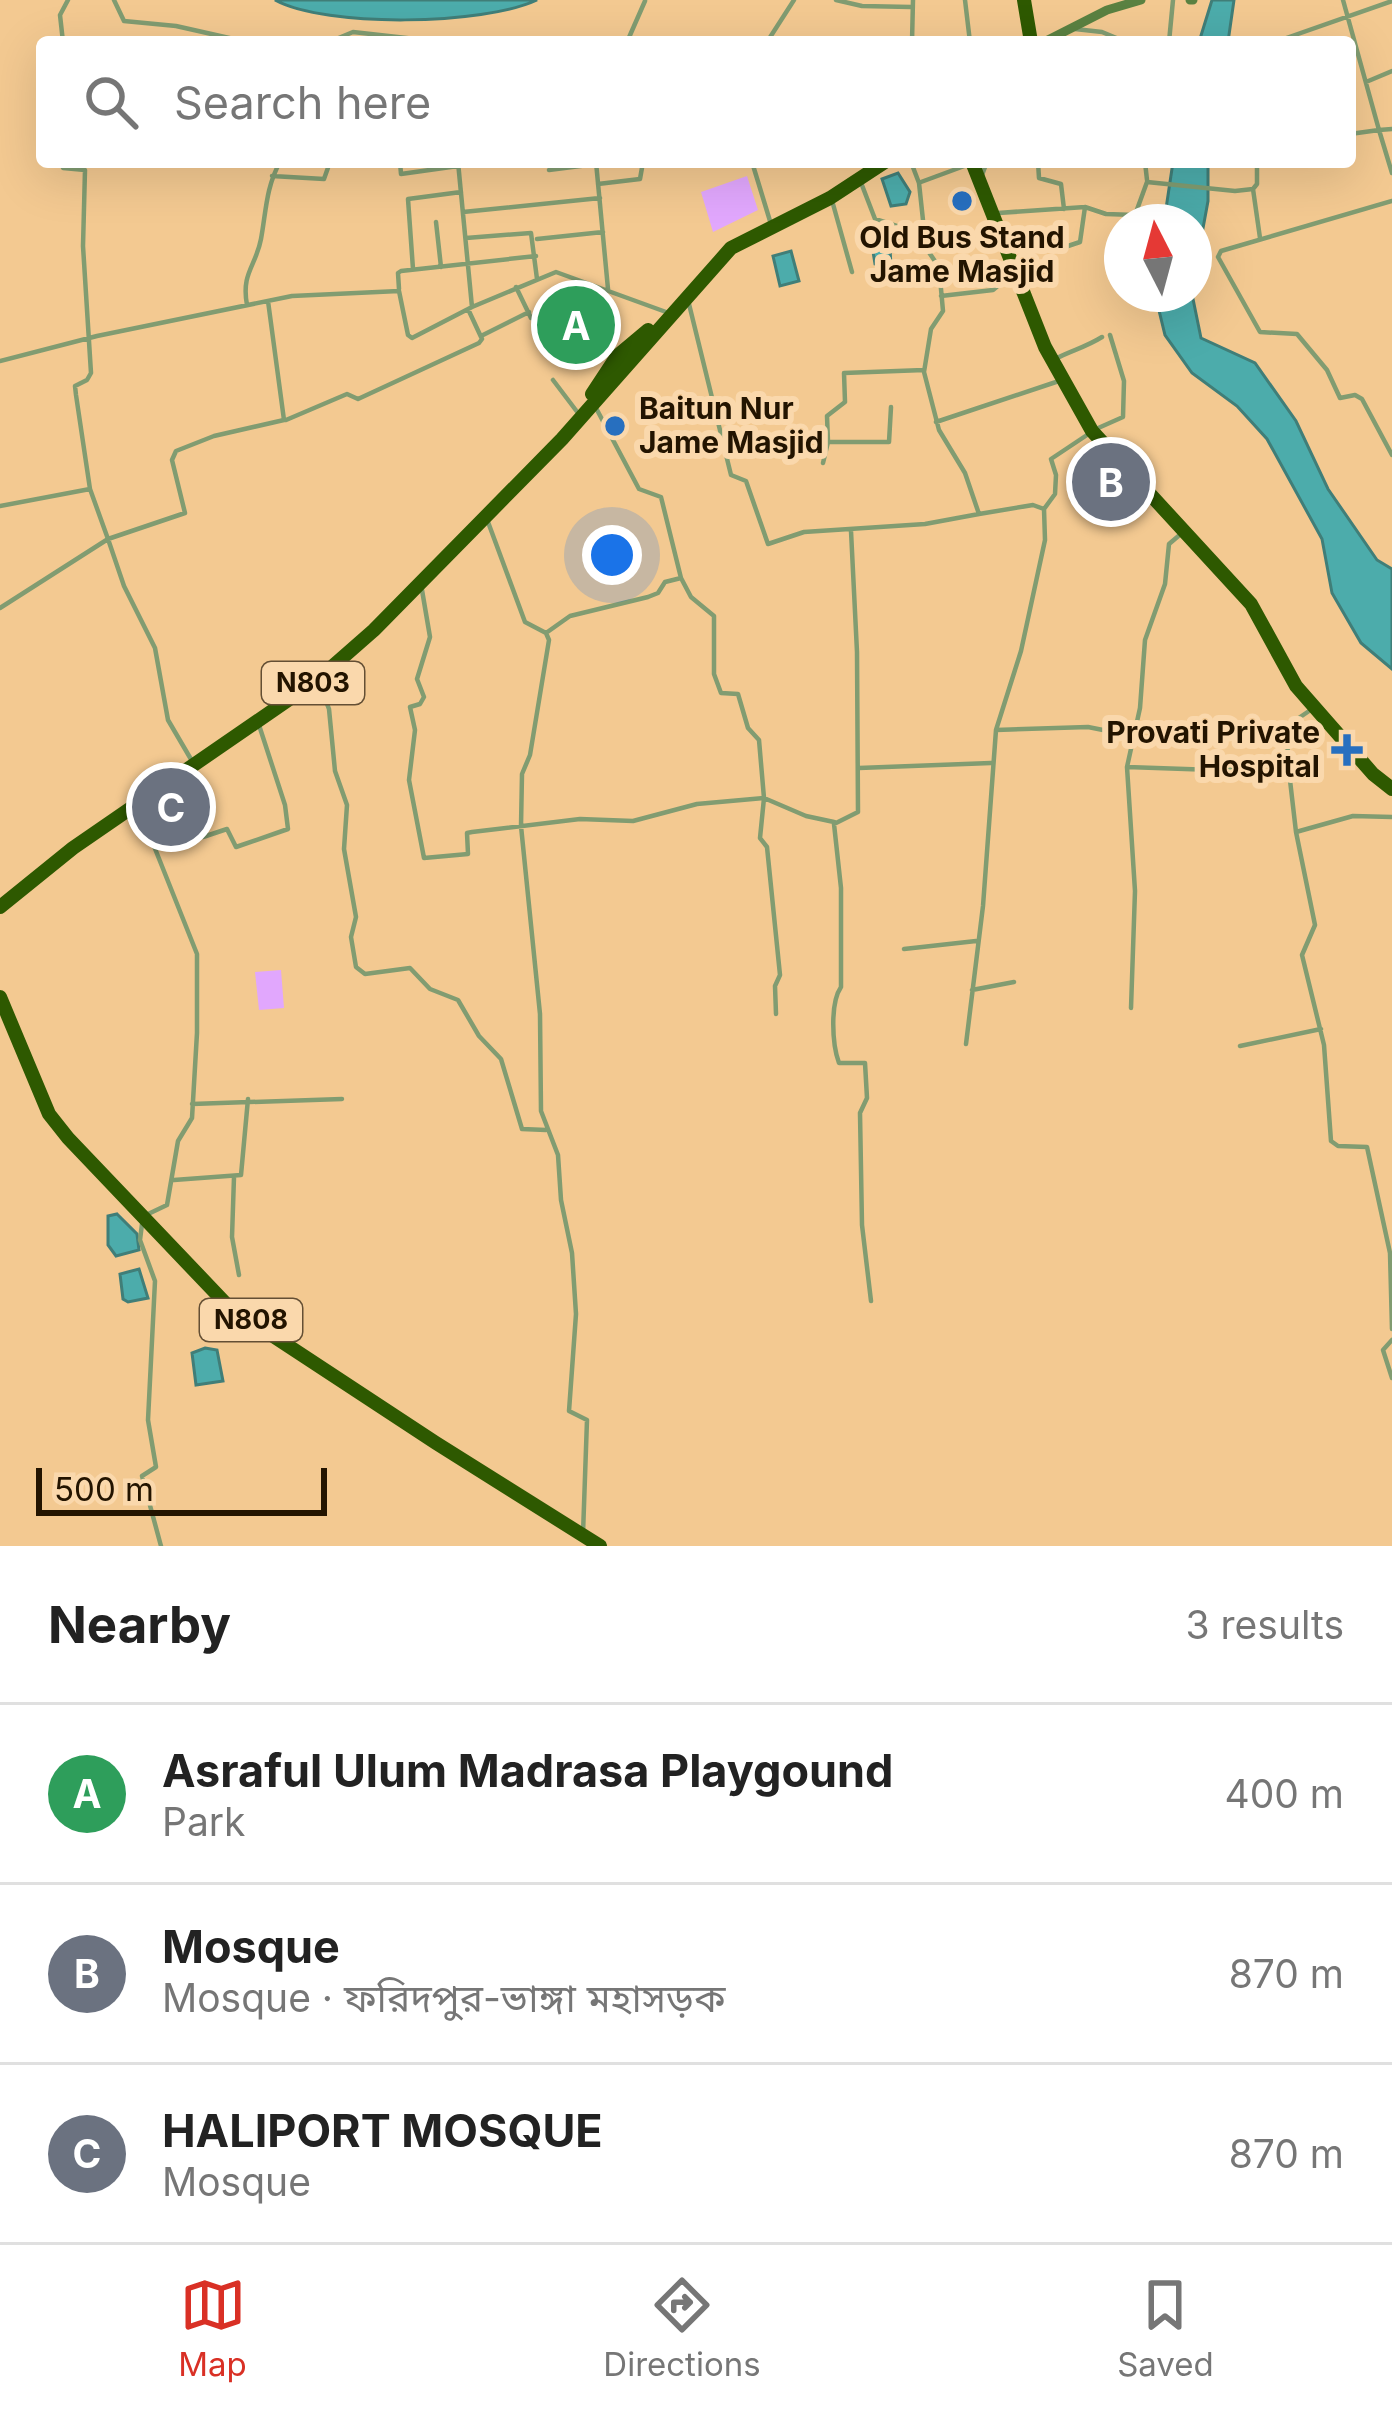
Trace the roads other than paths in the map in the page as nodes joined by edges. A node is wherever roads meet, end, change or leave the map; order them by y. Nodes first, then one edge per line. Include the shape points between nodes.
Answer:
1 (68, 0) edge
2 (114, 0) edge
3 (794, 0) edge
4 (840, 0) edge
5 (965, 0) edge
6 (1020, 0) edge
7 (1141, 0) edge
8 (1173, 0) edge
9 (1343, 0) edge
10 (645, 1) edge
11 (1392, 2) edge
12 (912, 4) edge
13 (1347, 16) junction
14 (1070, 28) junction
15 (62, 36) edge
16 (215, 36) edge
17 (343, 36) edge
18 (389, 36) edge
19 (630, 36) edge
20 (771, 36) edge
21 (912, 36) edge
22 (969, 36) edge
23 (1026, 36) edge
24 (1055, 36) edge
25 (1112, 36) edge
26 (1170, 36) edge
27 (1292, 36) edge
28 (1353, 36) edge
29 (1356, 47) edge
30 (1392, 71) edge
31 (1366, 82) junction
32 (1392, 129) edge
33 (1379, 130) junction
34 (1356, 133) edge
35 (63, 168) edge
36 (277, 168) edge
37 (329, 168) edge
38 (400, 168) edge
39 (435, 168) edge
40 (458, 168) edge
41 (562, 168) edge
42 (596, 168) edge
43 (642, 168) edge
44 (754, 168) edge
45 (867, 168) edge
46 (877, 168) edge
47 (913, 168) edge
48 (968, 168) edge
49 (979, 168) edge
50 (1038, 168) edge
51 (1146, 168) edge
52 (1257, 168) edge
53 (549, 170) dead end
54 (1392, 173) edge
55 (272, 176) junction
56 (860, 180) junction
57 (1147, 182) junction
58 (919, 183) junction
59 (598, 184) junction
60 (1253, 190) junction
61 (461, 193) junction
62 (600, 198) junction
63 (830, 198) junction
64 (1392, 201) edge
65 (1085, 207) junction
66 (1064, 209) junction
67 (463, 212) junction
68 (995, 214) junction
69 (436, 222) dead end
70 (772, 225) junction
71 (603, 232) junction
72 (466, 238) junction
73 (534, 239) junction
74 (1260, 239) junction
75 (908, 244) dead end
76 (1065, 247) dead end
77 (536, 256) junction
78 (468, 263) junction
79 (441, 267) junction
80 (413, 269) junction
81 (1017, 270) junction
82 (852, 272) dead end
83 (537, 279) junction
84 (516, 287) junction
85 (608, 290) junction
86 (399, 292) junction
87 (685, 296) junction
88 (941, 296) junction
89 (268, 301) junction
90 (247, 305) junction
91 (470, 308) junction
92 (669, 314) junction
93 (481, 336) junction
94 (89, 338) junction
95 (1051, 350) junction
96 (0, 361) edge
97 (924, 370) junction
98 (1065, 378) junction
99 (553, 380) dead end
100 (891, 407) dead end
101 (585, 409) junction
102 (284, 421) junction
103 (936, 422) junction
104 (1094, 430) junction
105 (828, 442) junction
106 (1392, 455) edge
107 (823, 463) dead end
108 (90, 490) junction
109 (0, 506) edge
110 (1044, 509) junction
111 (979, 514) junction
112 (483, 515) junction
113 (1186, 529) junction
114 (850, 531) junction
115 (108, 539) junction
116 (446, 554) junction
117 (681, 578) junction
118 (419, 584) junction
119 (0, 608) edge
120 (373, 628) junction
121 (546, 633) junction
122 (316, 678) junction
123 (287, 699) junction
124 (1314, 706) junction
125 (258, 722) junction
126 (996, 730) junction
127 (1133, 736) junction
128 (218, 747) junction
129 (192, 762) junction
130 (993, 763) junction
131 (1288, 763) junction
132 (1127, 767) junction
133 (859, 769) junction
134 (1392, 786) edge
135 (764, 798) junction
136 (142, 800) junction
137 (1392, 818) edge
138 (834, 822) junction
139 (520, 826) junction
140 (1296, 832) junction
141 (203, 837) dead end
142 (0, 904) edge
143 (976, 941) junction
144 (904, 950) dead end
145 (1014, 982) dead end
146 (971, 990) junction
147 (0, 997) edge
148 (1131, 1008) dead end
149 (776, 1014) dead end
150 (1321, 1029) junction
151 (966, 1044) dead end
152 (1240, 1046) dead end
153 (248, 1099) junction
154 (342, 1099) dead end
155 (192, 1104) junction
156 (546, 1130) junction
157 (234, 1177) junction
158 (173, 1180) junction
159 (142, 1217) junction
160 (239, 1275) dead end
161 (872, 1301) dead end
162 (1392, 1329) edge
163 (1392, 1340) edge
164 (1392, 1378) edge
165 (583, 1535) junction
166 (160, 1546) edge
167 (600, 1546) edge

1 - 15 street
2 - 16 street via 124,21
3 - 20 street
4 - 12 street
5 - 22 street
6 - 23 highway
7 - 14 main road
8 - 26 street
9 - 13 street
10 - 19 street
11 - 13 street
12 - 21 street
13 - 27 street
13 - 28 street
14 - 24 main road
14 - 25 street
17 - 18 street
29 - 31 street
30 - 31 street
31 - 33 street
32 - 33 street
33 - 34 street
33 - 54 street
35 - 94 street via 85,170
36 - 55 street
37 - 55 street via 319,180
38 - 39 street
40 - 61 street
41 - 53 street
42 - 59 street
43 - 59 street via 640,179
44 - 70 street
45 - 70 highway, N803
46 - 56 highway, N803
47 - 58 street
48 - 58 street
49 - 68 highway
50 - 66 street via 1039,178 1061,184
51 - 57 street
52 - 60 street
55 - 90 street via 261,244 244,281
56 - 63 highway, N803
56 - 75 street via 875,219 903,228
57 - 60 street
57 - 65 street via 1136,215
58 - 88 street
59 - 62 street
60 - 74 street
61 - 67 street
61 - 80 street via 408,200
62 - 67 street
62 - 71 street
63 - 70 highway, N803
63 - 82 street
64 - 74 street
65 - 66 street
65 - 76 street via 1080,242
66 - 68 street
67 - 72 street
68 - 81 highway
69 - 79 street
70 - 87 highway, N803 via 728,244
71 - 73 street
71 - 85 street
72 - 73 street via 526,232
72 - 78 street
73 - 77 street
74 - 106 street via 1218,257 1260,332 1297,334 1340,398 1362,399
77 - 78 street
77 - 83 street
78 - 79 street
78 - 91 street
79 - 80 street
80 - 86 street via 398,273
81 - 88 street via 993,290
81 - 95 highway
83 - 84 street
83 - 85 street via 564,272
84 - 91 street
84 - 93 street via 530,315
85 - 92 street
86 - 89 street
86 - 91 street via 412,338
87 - 92 highway, N803
87 - 114 street via 731,476 746,481 768,544 804,532
88 - 97 street
89 - 90 street
89 - 102 street
90 - 94 street
91 - 93 street
92 - 101 highway, N803
92 - 101 highway, N803 via 617,356
93 - 102 street via 373,393 347,394
94 - 96 street
94 - 108 street via 90,377 75,386
95 - 98 highway
95 - 104 street via 1084,350 1106,336 1124,381 1124,413
97 - 103 street
97 - 105 street via 844,374 845,402 826,416
98 - 103 street
98 - 104 highway
99 - 101 street
100 - 105 street via 889,442
101 - 112 highway, N803
101 - 117 street via 611,430 639,489 661,496
102 - 115 street via 176,451 185,513
103 - 111 street
104 - 110 street via 1052,457 1057,484
104 - 113 highway
105 - 107 street
108 - 109 street
108 - 115 street
110 - 111 street
110 - 126 street via 1025,633
111 - 114 street
112 - 116 highway, N803
112 - 121 street via 525,622
113 - 124 highway via 1261,609
113 - 127 street via 1169,544
114 - 133 street
115 - 119 street
115 - 129 street via 155,648 168,720
116 - 118 highway, N803
116 - 120 highway, N803
117 - 121 street via 648,596 570,616
117 - 135 street via 713,616 714,674 721,694 738,694 759,740
118 - 120 highway, N803
118 - 139 street via 430,637 417,679 424,697 410,706 409,780 424,856 467,854 468,833
120 - 122 highway, N803
121 - 139 street
122 - 123 highway, N803
122 - 156 street via 347,805 344,849 359,972 410,968 430,989 458,1000 501,1059 522,1129
123 - 125 highway, N803
123 - 128 highway, N803
124 - 131 street via 1287,726
124 - 134 highway
125 - 128 highway, N803
125 - 141 street via 288,827 236,848 227,829
126 - 127 street via 1088,727
126 - 130 street
127 - 132 street
128 - 129 highway, N803
128 - 136 highway, N803
129 - 136 highway, N803
130 - 133 street
130 - 143 street
131 - 132 street
131 - 140 street
132 - 148 street via 1135,876
133 - 138 street via 858,814
135 - 138 street
135 - 139 street via 697,803 633,821
135 - 149 street via 760,838 780,975
136 - 142 highway, N803 via 43,864
136 - 155 street via 196,953
137 - 140 street via 1353,816
138 - 161 street via 842,917 836,1057 865,1063 862,1225
139 - 156 street
140 - 150 street via 1315,925 1303,955
143 - 144 street
143 - 146 street
145 - 146 street
146 - 151 street
147 - 159 highway, N808 via 50,1114
150 - 152 street
150 - 162 street via 1331,1141 1367,1147 1390,1253
153 - 154 street
153 - 155 street
153 - 157 street via 242,1173
155 - 158 street
156 - 165 street via 558,1155 572,1253 569,1412 587,1420
157 - 158 street
157 - 160 street
158 - 159 street via 167,1204
159 - 165 highway, N808 via 230,1306
159 - 166 street via 140,1240 155,1280 148,1420 156,1467 142,1476
163 - 164 street via 1383,1350
165 - 167 highway, N808

